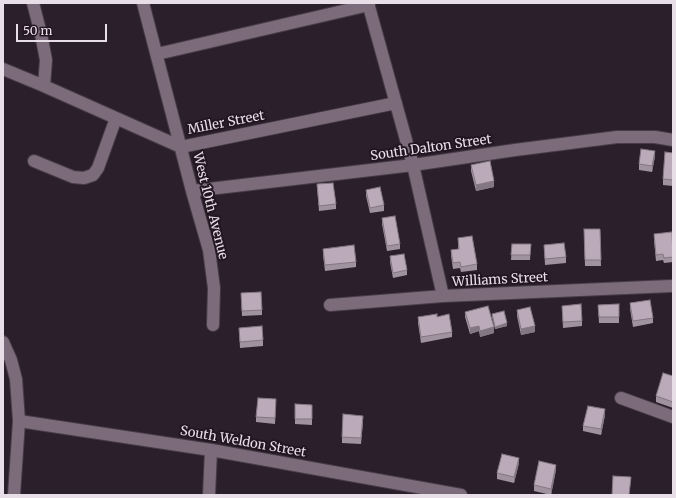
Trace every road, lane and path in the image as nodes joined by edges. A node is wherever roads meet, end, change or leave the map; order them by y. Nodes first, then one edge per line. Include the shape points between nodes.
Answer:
1 (33, 3) edge
2 (143, 3) edge
3 (369, 4) edge
4 (157, 54) junction
5 (3, 68) edge
6 (44, 86) junction
7 (396, 103) junction
8 (116, 118) junction
9 (673, 140) edge
10 (181, 147) junction
11 (34, 161) dead end
12 (413, 165) junction
13 (192, 191) junction
14 (671, 286) dead end
15 (443, 296) junction
16 (330, 305) dead end
17 (213, 325) dead end
18 (3, 342) edge
19 (621, 398) dead end
20 (673, 417) edge
21 (19, 421) junction
22 (212, 450) junction
23 (397, 489) edge
24 (14, 495) edge
25 (209, 495) edge
26 (461, 495) edge

1 - 6 street via 46,60
2 - 4 street, West 10th Avenue
3 - 4 street
3 - 7 street
4 - 10 street, West 10th Avenue
5 - 6 street, Miller Street
6 - 8 street, Miller Street
7 - 10 street, Miller Street
7 - 12 street
8 - 10 street, Miller Street
8 - 11 street via 98,168 93,175 84,178 73,177
9 - 12 street, South Dalton Street via 655,137 617,137
10 - 13 street, West 10th Avenue
12 - 13 street, South Dalton Street
12 - 15 street
13 - 17 street, West 10th Avenue via 209,250 214,288
14 - 15 street, Williams Street
15 - 16 street, Williams Street
18 - 21 street via 16,379
19 - 20 street
21 - 22 street, South Weldon Street
21 - 24 street
22 - 23 street, South Weldon Street
22 - 25 street
23 - 26 street, South Weldon Street

